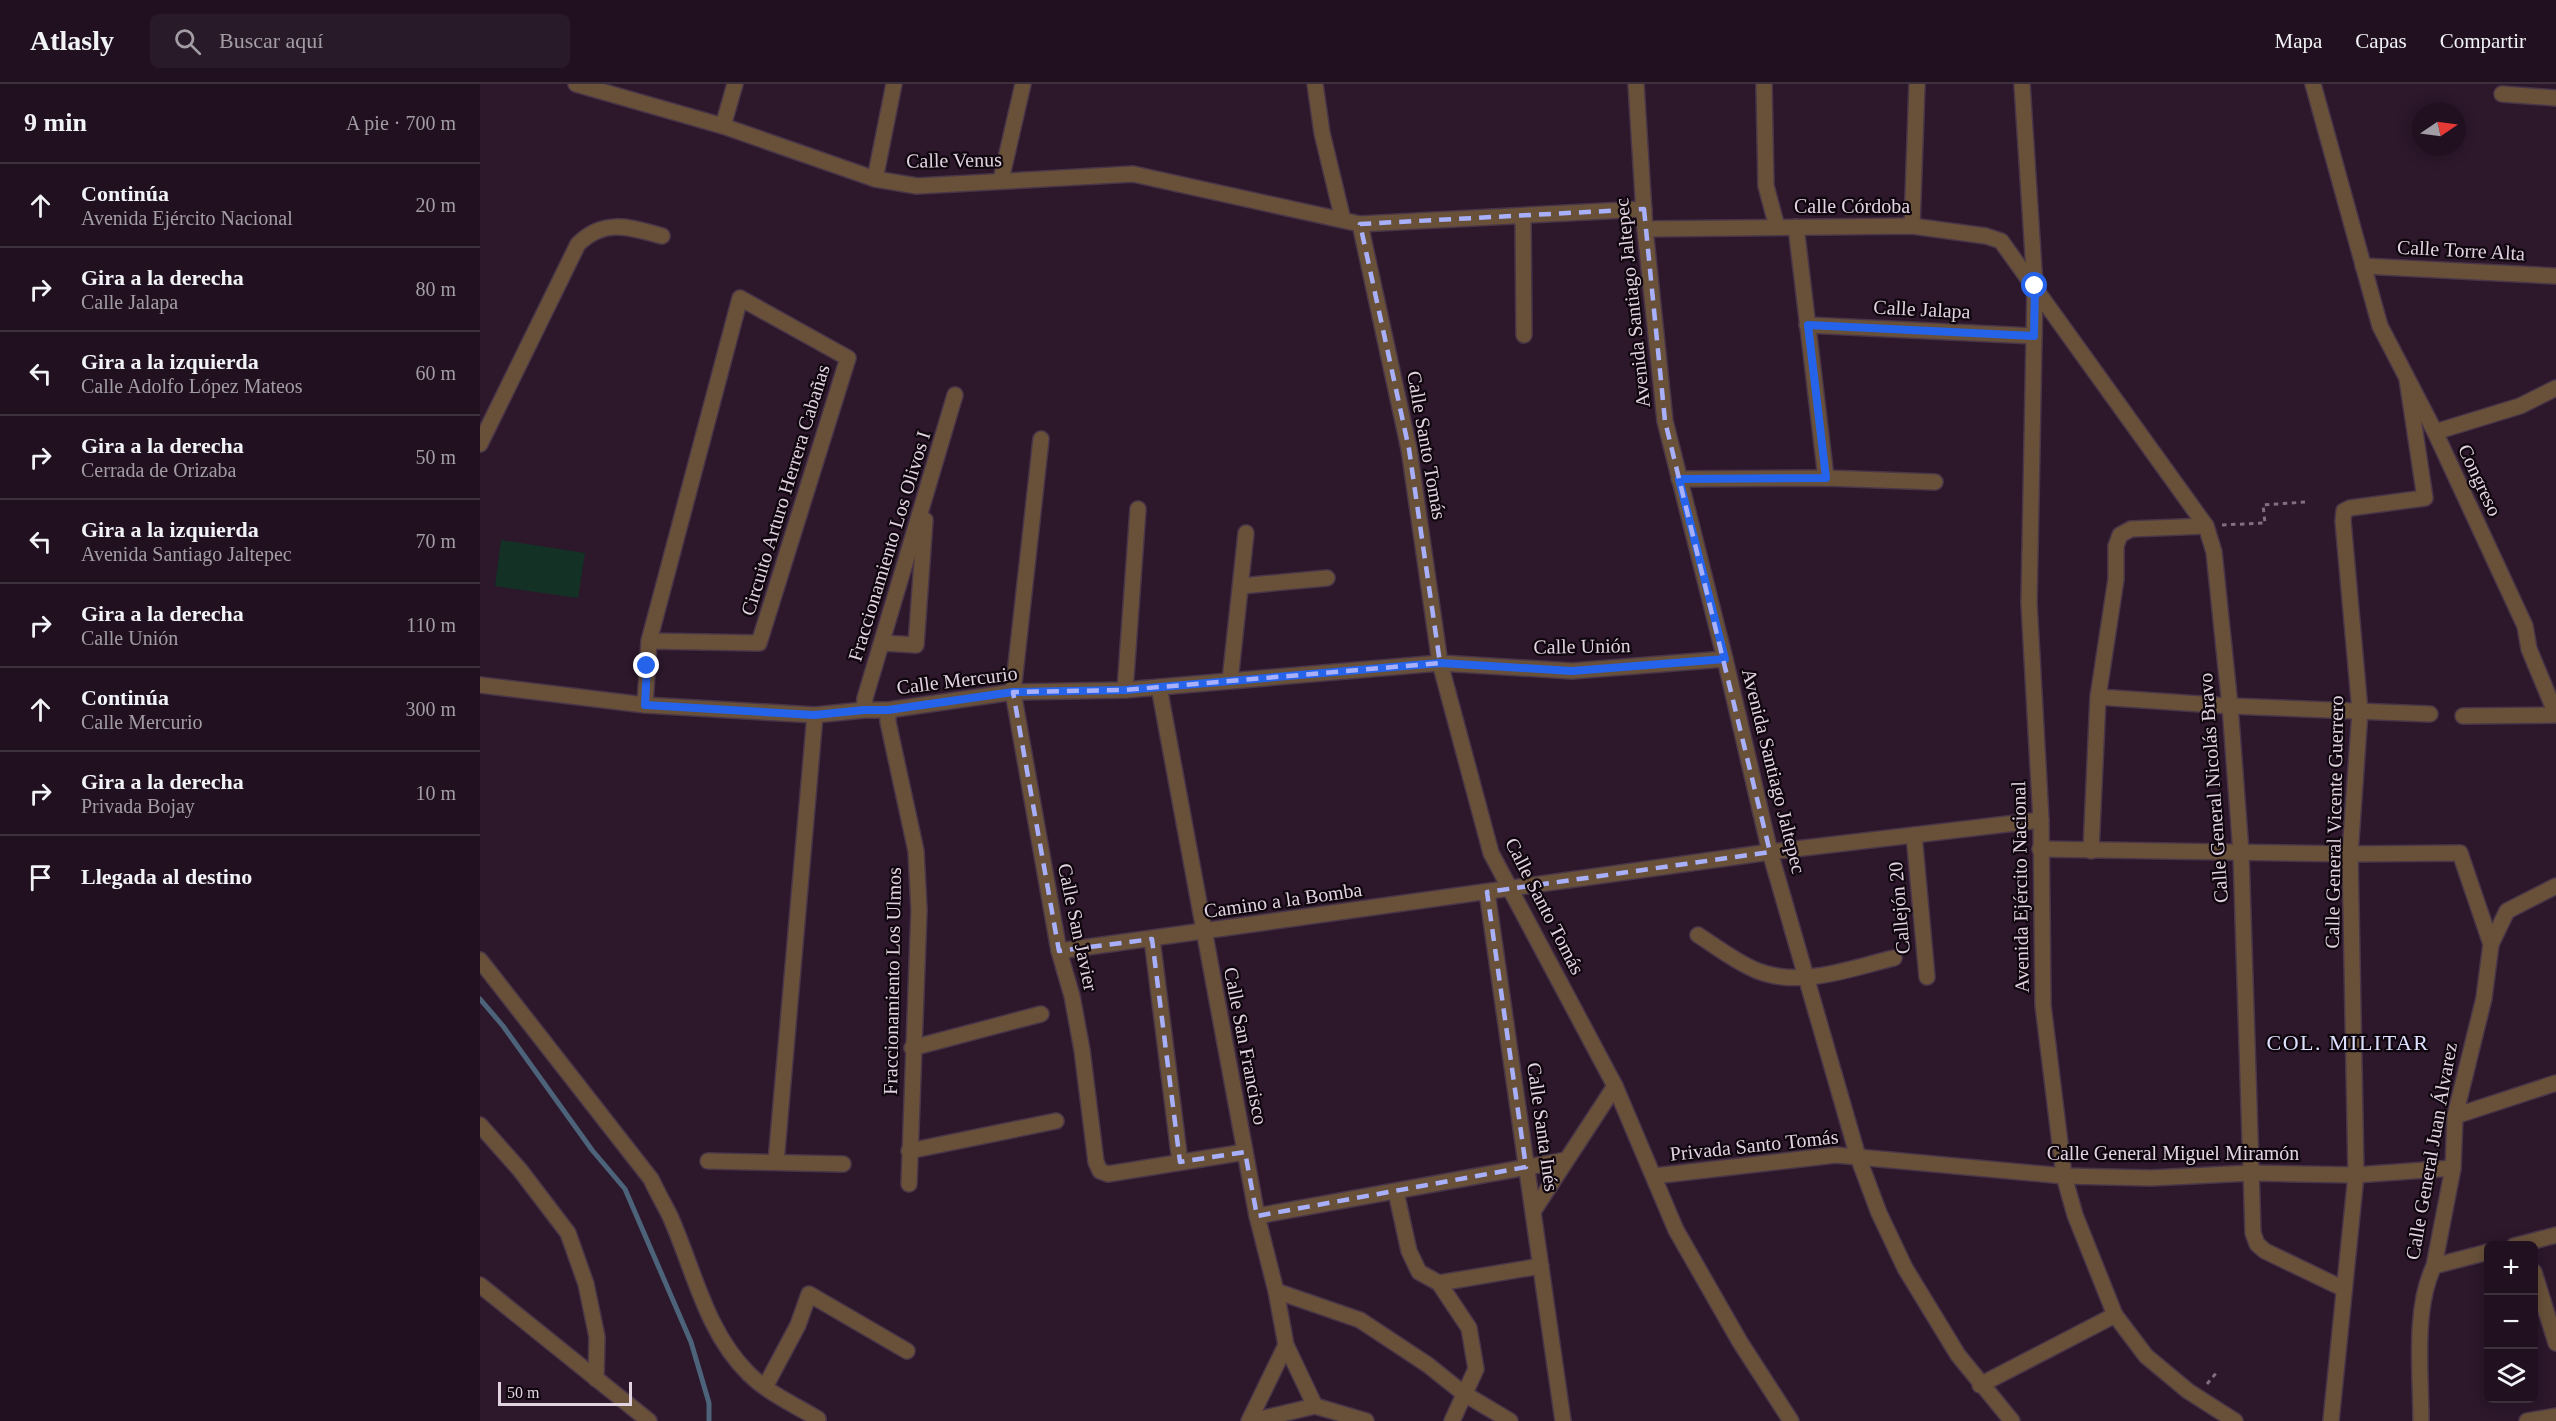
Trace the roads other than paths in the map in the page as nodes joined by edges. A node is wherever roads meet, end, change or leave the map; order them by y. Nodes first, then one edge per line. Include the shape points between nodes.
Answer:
1 (576, 84) edge
2 (735, 84) edge
3 (894, 84) edge
4 (1023, 84) edge
5 (1316, 84) edge
6 (1636, 84) edge
7 (1764, 84) edge
8 (1917, 84) edge
9 (2022, 84) edge
10 (2313, 84) edge
11 (597, 87) edge
12 (2502, 94) dead end
13 (2556, 98) edge
14 (723, 126) junction
15 (875, 179) junction
16 (1001, 180) junction
17 (1644, 209) junction
18 (1523, 216) junction
19 (1343, 220) junction
20 (1360, 224) junction
21 (1912, 226) junction
22 (1777, 227) junction
23 (1796, 227) junction
24 (1645, 229) junction
25 (662, 236) dead end
26 (2363, 266) junction
27 (2556, 276) edge
28 (2035, 286) junction
29 (1808, 325) junction
30 (1524, 335) dead end
31 (2034, 336) junction
32 (2407, 379) junction
33 (2556, 388) edge
34 (955, 395) dead end
35 (2435, 432) junction
36 (1041, 439) dead end
37 (480, 444) edge
38 (1826, 478) junction
39 (1679, 479) junction
40 (1935, 482) dead end
41 (927, 490) junction
42 (1138, 509) dead end
43 (2206, 526) junction
44 (1246, 533) dead end
45 (1327, 578) dead end
46 (1241, 586) junction
47 (649, 640) junction
48 (882, 643) junction
49 (1725, 659) junction
50 (1440, 663) junction
51 (1230, 681) junction
52 (480, 685) edge
53 (1158, 687) junction
54 (1125, 690) junction
55 (1013, 692) junction
56 (2098, 697) junction
57 (645, 705) junction
58 (2230, 706) junction
59 (864, 710) junction
60 (888, 710) junction
61 (2360, 711) junction
62 (2430, 714) dead end
63 (814, 715) junction
64 (2556, 715) edge
65 (2463, 716) dead end
66 (2041, 819) junction
67 (1914, 835) junction
68 (2040, 849) junction
69 (2091, 851) junction
70 (1770, 852) junction
71 (2241, 853) junction
72 (2350, 854) junction
73 (2556, 886) edge
74 (1512, 889) junction
75 (1487, 892) junction
76 (1204, 932) junction
77 (1698, 935) dead end
78 (1152, 939) junction
79 (2491, 944) junction
80 (1059, 951) junction
81 (1894, 958) dead end
82 (480, 960) edge
83 (1806, 977) junction
84 (1927, 977) dead end
85 (1041, 1014) dead end
86 (912, 1048) junction
87 (1615, 1086) junction
88 (2554, 1089) edge
89 (2455, 1116) junction
90 (1056, 1121) dead end
91 (481, 1127) edge
92 (909, 1151) junction
93 (1245, 1152) junction
94 (1858, 1157) junction
95 (1566, 1160) junction
96 (708, 1161) dead end
97 (776, 1162) junction
98 (1180, 1162) junction
99 (843, 1164) dead end
100 (1526, 1167) junction
101 (2453, 1168) junction
102 (2251, 1173) junction
103 (2356, 1175) junction
104 (1654, 1176) junction
105 (2064, 1176) junction
106 (909, 1184) dead end
107 (1395, 1192) junction
108 (1534, 1210) junction
109 (1257, 1216) junction
110 (2556, 1235) edge
111 (2535, 1241) edge
112 (2484, 1253) edge
113 (1541, 1266) junction
114 (2434, 1266) junction
115 (1439, 1283) junction
116 (480, 1285) edge
117 (2538, 1285) edge
118 (2344, 1289) junction
119 (1276, 1291) junction
120 (2115, 1315) junction
121 (2556, 1342) edge
122 (1286, 1345) junction
123 (907, 1351) dead end
124 (596, 1379) junction
125 (1980, 1385) junction
126 (765, 1387) junction
127 (1464, 1393) junction
128 (1315, 1406) junction
129 (2556, 1416) edge
130 (818, 1419) dead end
131 (649, 1421) edge
132 (1250, 1421) edge
133 (1366, 1421) edge
134 (1452, 1421) edge
135 (1510, 1421) edge
136 (1563, 1421) edge
137 (1791, 1421) edge
138 (2012, 1421) edge
139 (2235, 1421) edge
140 (2331, 1421) edge
141 (2421, 1421) edge
142 (2528, 1421) edge

1 - 11 street, Calle Venus
2 - 14 street
3 - 15 street
4 - 16 street
5 - 19 street via 1322,133
6 - 17 street, Avenida Santiago Jaltepec
7 - 22 street via 1766,186
8 - 21 street
9 - 28 street, Avenida Ejército Nacional
10 - 26 street, Congreso
11 - 14 street, Calle Venus
12 - 13 street
14 - 15 street, Calle Venus
15 - 16 street, Calle Venus via 917,186
16 - 19 street, Calle Venus via 1133,174
17 - 18 street
17 - 24 street, Avenida Santiago Jaltepec
18 - 20 street
18 - 30 street
19 - 20 street
20 - 50 street, Calle Santo Tomás via 1409,449
21 - 23 street, Calle Córdoba
21 - 28 street, Calle Córdoba via 2001,241
22 - 23 street, Calle Córdoba
22 - 24 street, Calle Córdoba
23 - 29 street
24 - 39 street, Avenida Santiago Jaltepec via 1665,421
25 - 37 street via 607,226 578,244
26 - 27 street, Calle Torre Alta
26 - 32 street, Congreso via 2380,326
28 - 31 street, Avenida Ejército Nacional
28 - 43 street, Calle General Nicolás Bravo
29 - 31 street, Calle Jalapa
29 - 38 street
31 - 66 street, Avenida Ejército Nacional via 2030,603
32 - 35 street, Congreso
32 - 61 street, Calle General Vicente Guerrero via 2425,498 2344,511
33 - 35 street via 2520,406
34 - 41 street, Fraccionamiento Los Olivos I
35 - 64 street, Congreso via 2525,626 2529,649
36 - 55 street, Calle San Javier
38 - 39 street
38 - 40 street
39 - 49 street, Avenida Santiago Jaltepec
41 - 48 street, Fraccionamiento Los Olivos I
41 - 48 street via 916,645
42 - 54 street
43 - 56 street via 2131,529 2120,535
43 - 58 street, Calle General Nicolás Bravo via 2214,552
44 - 46 street
45 - 46 street
46 - 51 street
47 - 47 street, Circuito Arturo Herrera Cabañas via 759,643 848,358 740,298
47 - 57 street, Circuito Arturo Herrera Cabañas
48 - 59 street, Fraccionamiento Los Olivos I
49 - 50 street, Calle Unión via 1572,671
49 - 70 street, Avenida Santiago Jaltepec
50 - 51 street, Calle Mercurio
50 - 74 street, Calle Santo Tomás via 1491,853
51 - 53 street, Calle Mercurio
52 - 57 street, Calle Mercurio
53 - 54 street, Calle Mercurio
53 - 76 street, Calle San Francisco
54 - 55 street, Calle Mercurio
55 - 60 street, Calle Mercurio
55 - 80 street, Calle San Javier
56 - 58 street
56 - 69 street
57 - 63 street, Calle Mercurio
58 - 61 street
58 - 71 street, Calle General Nicolás Bravo
59 - 60 street, Calle Mercurio
59 - 63 street, Calle Mercurio
60 - 86 street, Fraccionamiento Los Ulmos via 916,851 919,910
61 - 62 street
61 - 72 street, Calle General Vicente Guerrero
63 - 97 street
64 - 65 street
66 - 67 street, Camino a la Bomba
66 - 68 street, Avenida Ejército Nacional
67 - 70 street, Camino a la Bomba
67 - 84 street, Callejón 20
68 - 69 street
68 - 105 street, Avenida Ejército Nacional via 2043,1005
69 - 71 street
70 - 74 street, Camino a la Bomba
70 - 83 street, Avenida Santiago Jaltepec
71 - 72 street
71 - 102 street, Calle General Nicolás Bravo
72 - 79 street via 2460,853
72 - 103 street, Calle General Vicente Guerrero
73 - 79 street, Calle General Juan Álvarez via 2507,911
74 - 75 street, Camino a la Bomba
74 - 87 street, Calle Santo Tomás
75 - 76 street, Camino a la Bomba
75 - 100 street, Calle Santa Inés
76 - 78 street, Camino a la Bomba
76 - 93 street, Calle San Francisco
77 - 83 street via 1759,971 1790,978
78 - 80 street, Camino a la Bomba
78 - 98 street
79 - 89 street, Calle General Juan Álvarez via 2484,998
80 - 98 street, Calle San Javier via 1074,1007 1100,1171 1108,1174
81 - 83 street
82 - 126 street via 651,1179 703,1303 730,1354
83 - 94 street, Avenida Santiago Jaltepec
85 - 86 street
86 - 92 street, Fraccionamiento Los Ulmos
87 - 95 street
87 - 104 street, Calle Santo Tomás
88 - 89 street
89 - 101 street, Calle General Juan Álvarez
90 - 92 street
91 - 124 street via 568,1233 586,1284 597,1337
92 - 106 street, Fraccionamiento Los Ulmos
93 - 98 street
93 - 109 street, Calle San Francisco
94 - 104 street, Privada Santo Tomás via 1836,1155
94 - 105 street, Calle General Miguel Miramón
94 - 125 street, Avenida Santiago Jaltepec via 1905,1268
95 - 100 street
95 - 108 street
96 - 97 street
97 - 99 street
100 - 107 street
100 - 108 street, Calle Santa Inés
101 - 103 street, Calle General Miguel Miramón
101 - 114 street, Calle General Juan Álvarez
102 - 103 street, Calle General Miguel Miramón
102 - 105 street, Calle General Miguel Miramón via 2151,1178
102 - 118 street, Calle General Nicolás Bravo via 2253,1233 2257,1244
103 - 118 street, Calle General Vicente Guerrero
104 - 137 street, Calle Santo Tomás via 1682,1240
105 - 120 street, Avenida Ejército Nacional via 2079,1226
107 - 109 street
107 - 115 street via 1408,1251 1419,1272
108 - 113 street, Calle Santa Inés
109 - 119 street, Calle San Francisco
110 - 111 street
112 - 114 street
113 - 115 street
113 - 136 street, Calle Santa Inés
114 - 141 street, Calle General Juan Álvarez via 2427,1281 2421,1331
115 - 127 street via 1469,1328 1476,1369
116 - 124 street
117 - 121 street
118 - 140 street, Calle General Vicente Guerrero
119 - 122 street, Calle San Francisco
119 - 127 street via 1360,1320
120 - 125 street
120 - 139 street, Avenida Ejército Nacional via 2146,1356 2188,1391
122 - 128 street, Calle San Francisco
122 - 132 street
123 - 126 street via 809,1294 798,1325
124 - 131 street
125 - 138 street, Avenida Santiago Jaltepec
126 - 130 street
127 - 134 street
127 - 135 street
128 - 132 street
128 - 133 street
129 - 142 street

